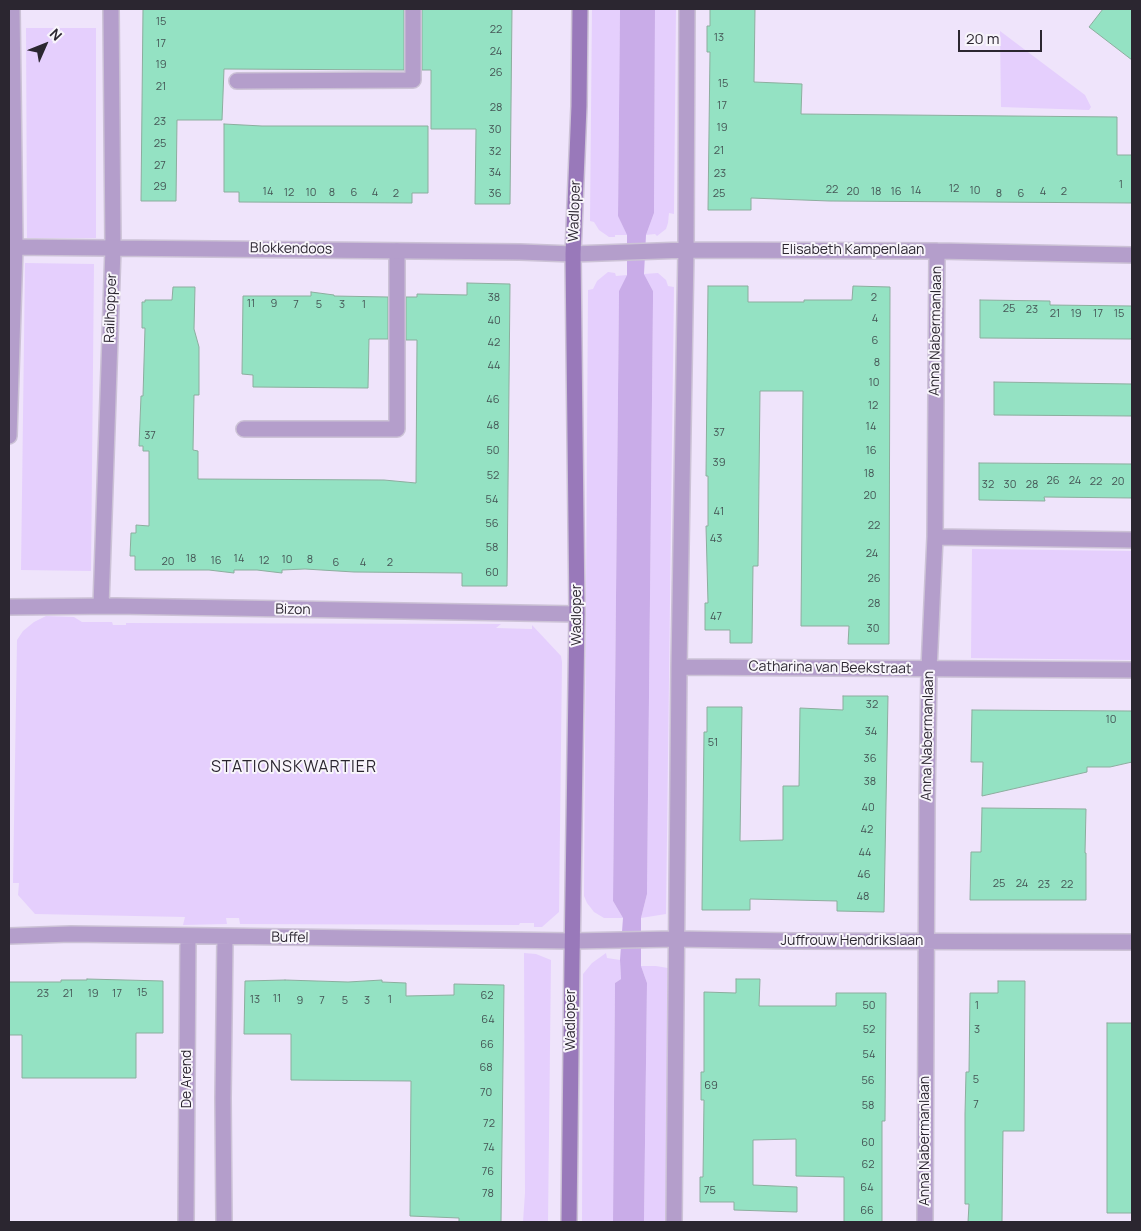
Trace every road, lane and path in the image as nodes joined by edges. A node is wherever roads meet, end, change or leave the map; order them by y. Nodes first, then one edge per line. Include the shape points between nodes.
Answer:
1 (12, 9) edge
2 (111, 9) edge
3 (413, 9) edge
4 (580, 9) edge
5 (687, 9) edge
6 (236, 81) dead end
7 (12, 247) edge
8 (112, 248) junction
9 (397, 250) junction
10 (686, 250) junction
11 (937, 250) junction
12 (573, 254) junction
13 (1132, 255) edge
14 (244, 429) dead end
15 (9, 436) edge
16 (935, 537) junction
17 (1132, 540) edge
18 (101, 606) junction
19 (9, 607) edge
20 (578, 614) junction
21 (679, 667) junction
22 (929, 669) junction
23 (1132, 670) edge
24 (9, 936) edge
25 (188, 936) junction
26 (225, 937) junction
27 (676, 939) junction
28 (572, 941) junction
29 (926, 942) junction
30 (1132, 942) edge
31 (186, 1222) edge
32 (224, 1222) edge
33 (569, 1222) edge
34 (674, 1222) edge
35 (925, 1222) edge

1 - 7 street
2 - 8 street, Railhopper
3 - 6 street via 413,80
4 - 12 street, Wadloper
5 - 10 street
7 - 8 street, Blokkendoos
7 - 15 street
8 - 9 street, Blokkendoos
8 - 18 street, Railhopper
9 - 12 street, Blokkendoos
9 - 14 street via 397,429
10 - 11 street, Elisabeth Kampenlaan
10 - 12 street, Elisabeth Kampenlaan
10 - 21 street
11 - 13 street, Elisabeth Kampenlaan
11 - 16 street, Anna Nabermanlaan
12 - 20 street, Wadloper
16 - 17 street
16 - 22 street, Anna Nabermanlaan
18 - 19 street, Bizon
18 - 20 street, Bizon
20 - 28 street, Wadloper
21 - 22 street, Catharina van Beekstraat
21 - 27 street
22 - 23 street, Catharina van Beekstraat
22 - 29 street, Anna Nabermanlaan
24 - 25 street, Buffel
25 - 26 street, Buffel
25 - 31 street, De Arend
26 - 28 street, Buffel
26 - 32 street
27 - 28 street, Juffrouw Hendrikslaan
27 - 29 street, Juffrouw Hendrikslaan
27 - 34 street
28 - 33 street, Wadloper
29 - 30 street, Juffrouw Hendrikslaan
29 - 35 street, Anna Nabermanlaan

